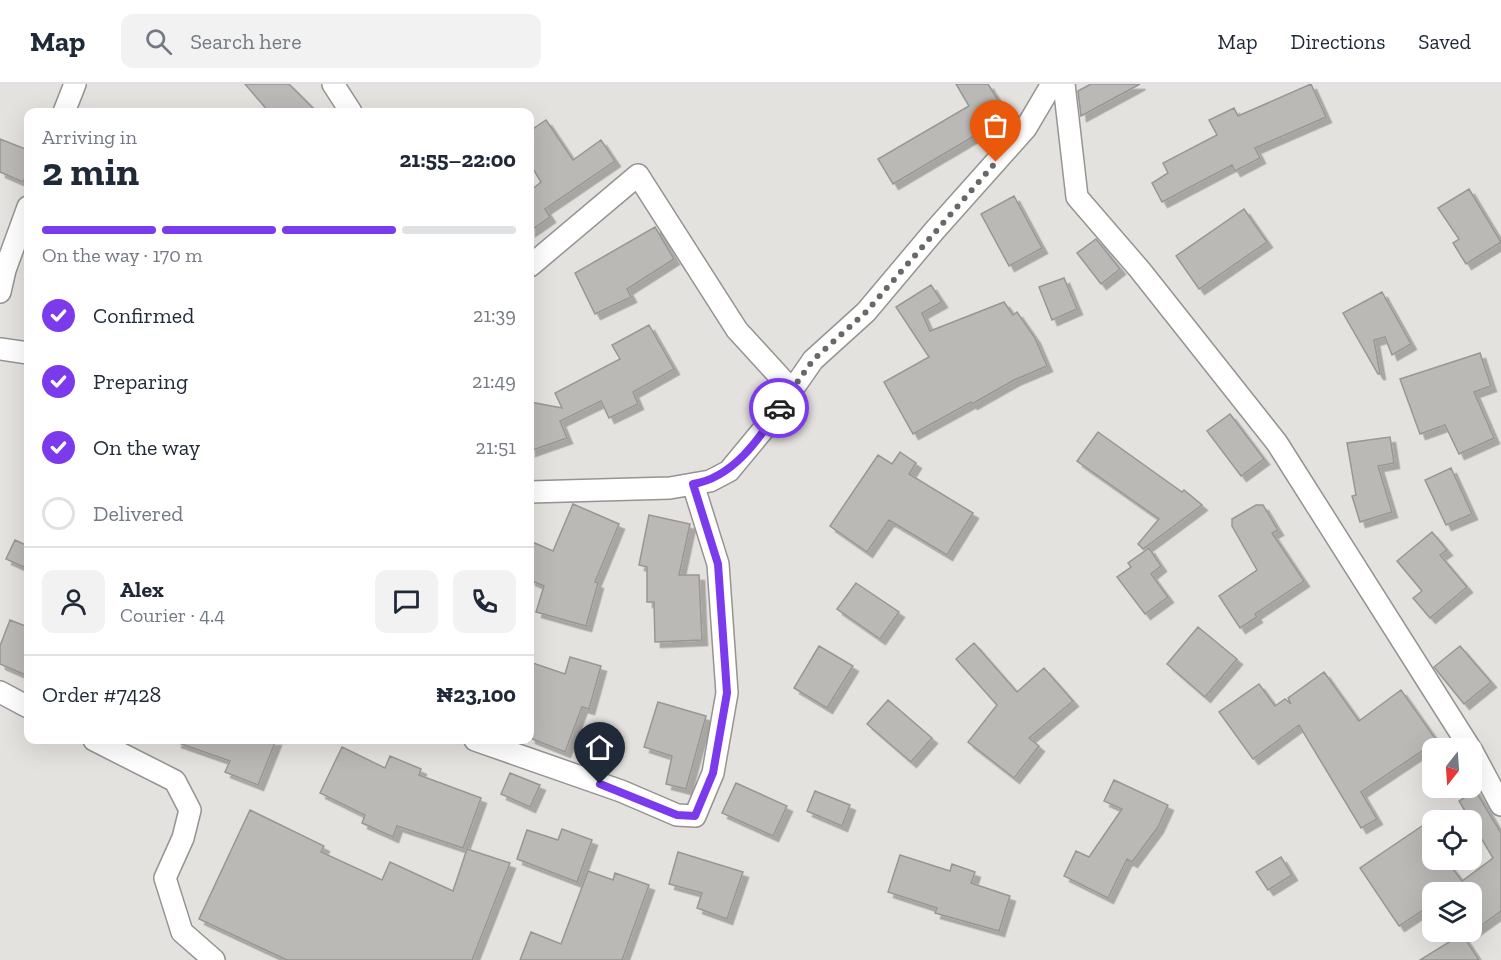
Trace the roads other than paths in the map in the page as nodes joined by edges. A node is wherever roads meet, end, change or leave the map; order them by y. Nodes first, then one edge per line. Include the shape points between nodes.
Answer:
1 (75, 84) edge
2 (333, 84) edge
3 (1052, 84) edge
4 (1064, 84) edge
5 (66, 108) edge
6 (348, 108) edge
7 (24, 218) edge
8 (534, 264) edge
9 (0, 292) edge
10 (0, 349) edge
11 (24, 352) edge
12 (791, 389) junction
13 (693, 484) junction
14 (534, 492) edge
15 (0, 692) edge
16 (24, 704) edge
17 (1463, 738) edge
18 (102, 744) edge
19 (486, 744) edge
20 (1482, 770) edge
21 (1501, 804) edge
22 (214, 960) edge

1 - 5 street
2 - 6 street
3 - 12 street via 1026,128 866,312 813,360
4 - 17 street via 1077,197 1277,443
7 - 9 street
8 - 12 street via 638,175 737,330
10 - 11 street
12 - 13 street via 729,471 710,482
13 - 14 street
13 - 19 street via 718,564 727,693 713,773 695,816 677,815
15 - 16 street
18 - 22 street via 175,781 190,810 183,838 165,878 182,932
20 - 21 street

